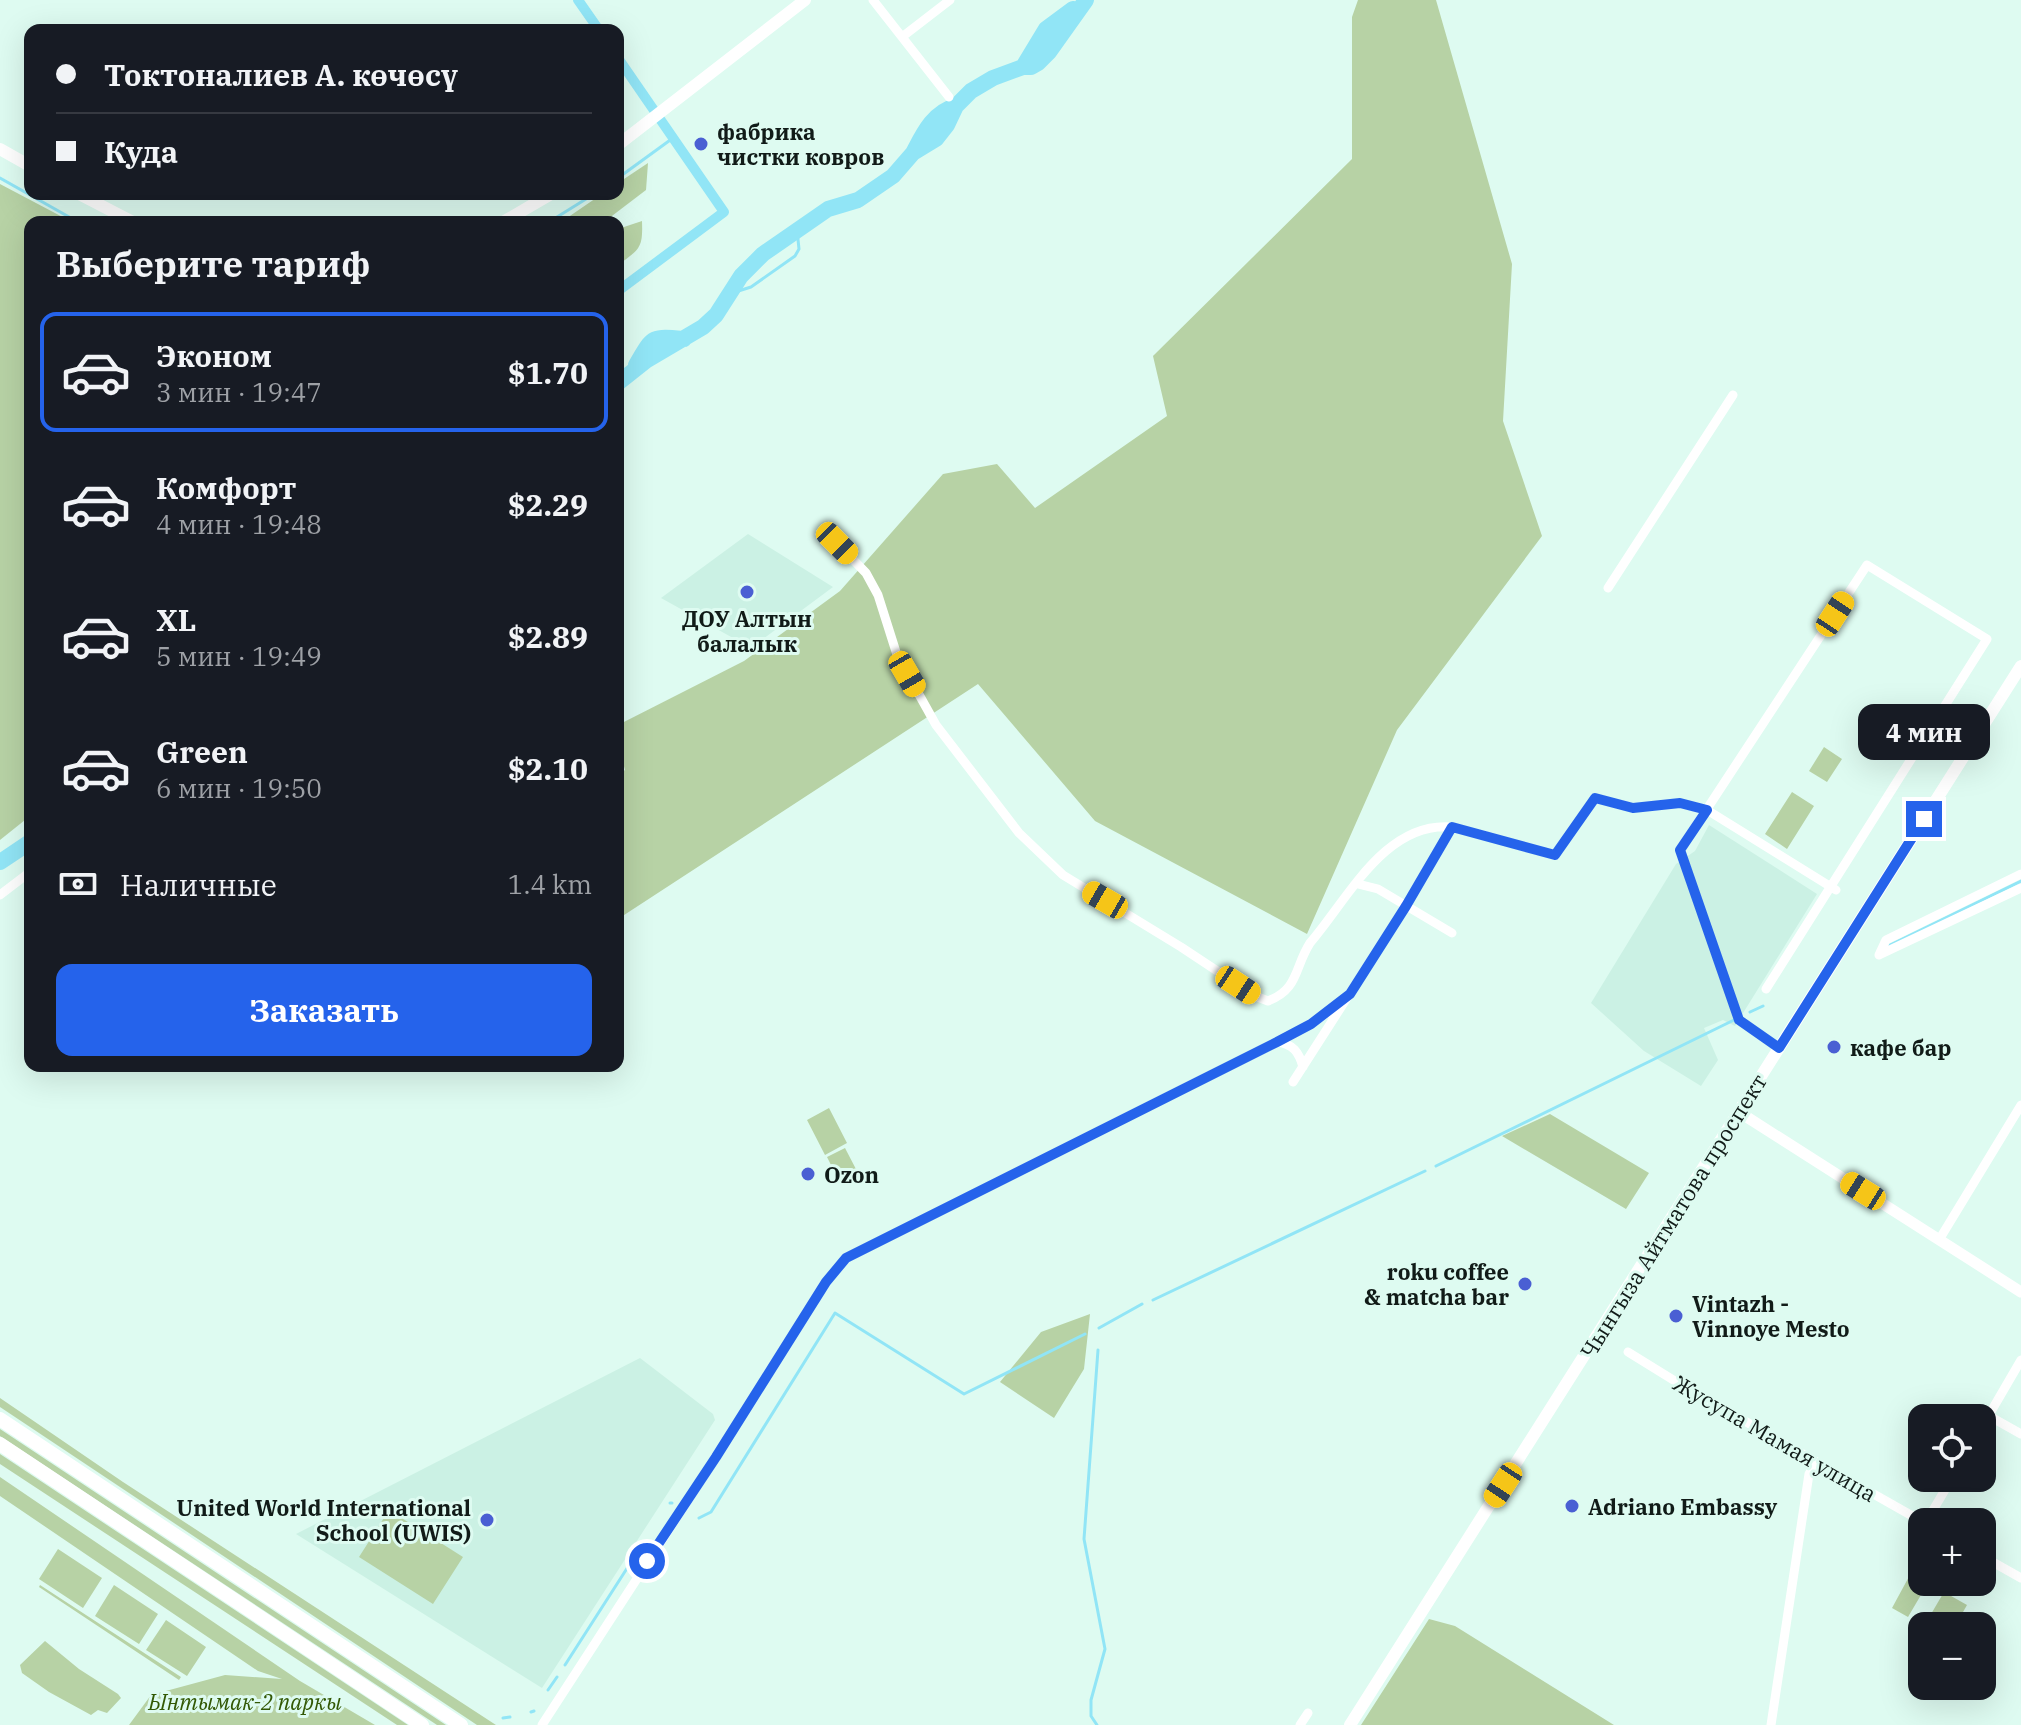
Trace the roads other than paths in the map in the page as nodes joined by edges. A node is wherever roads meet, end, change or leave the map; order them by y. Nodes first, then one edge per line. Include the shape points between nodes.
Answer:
1 (805, 0) edge
2 (873, 0) edge
3 (950, 0) edge
4 (902, 37) junction
5 (949, 97) dead end
6 (624, 141) edge
7 (0, 149) edge
8 (24, 163) edge
9 (91, 200) edge
10 (541, 200) edge
11 (121, 216) edge
12 (513, 216) edge
13 (1733, 395) dead end
14 (837, 543) dead end
15 (1608, 588) dead end
16 (2021, 666) edge
17 (1707, 810) junction
18 (1452, 827) junction
19 (2021, 874) edge
20 (24, 877) edge
21 (1358, 884) junction
22 (1834, 888) junction
23 (2021, 888) edge
24 (0, 895) edge
25 (1406, 906) junction
26 (1452, 933) dead end
27 (1766, 989) dead end
28 (1350, 994) junction
29 (1277, 1042) junction
30 (1779, 1048) junction
31 (1303, 1067) junction
32 (1293, 1082) dead end
33 (2021, 1105) edge
34 (1739, 1112) junction
35 (1939, 1240) junction
36 (2021, 1292) edge
37 (1628, 1352) dead end
38 (2021, 1360) edge
39 (1996, 1404) edge
40 (0, 1419) edge
41 (1996, 1420) edge
42 (2021, 1434) edge
43 (0, 1444) edge
44 (1816, 1462) junction
45 (1908, 1513) edge
46 (1996, 1564) edge
47 (2021, 1578) edge
48 (1308, 1713) dead end
49 (422, 1725) edge
50 (461, 1725) edge
51 (542, 1725) edge
52 (1300, 1725) edge
53 (1350, 1725) edge
54 (1771, 1725) edge

1 - 6 main road
2 - 4 street
3 - 4 street
4 - 5 street
7 - 8 main road
9 - 11 main road
10 - 12 main road
13 - 15 street
14 - 21 street via 866,573 878,595 897,655 936,725 1019,833 1063,875 1268,1001 1290,988 1300,958
16 - 30 main road, Чынгыза Айтматова проспект
17 - 18 street via 1680,803 1633,808 1595,798 1555,855
17 - 22 street
17 - 22 street via 1867,565 1987,639
17 - 30 street via 1680,850 1739,1020
18 - 21 street via 1434,826 1396,841
18 - 25 street
19 - 23 street via 1886,940 1882,950
20 - 24 street
21 - 25 street
22 - 27 street
25 - 26 street
25 - 28 street
28 - 29 street
28 - 31 street
29 - 31 street via 1296,1051
29 - 51 street via 846,1258
30 - 34 main road, Чынгыза Айтматова проспект
31 - 32 street
33 - 35 street
34 - 35 street
34 - 53 main road, Чынгыза Айтматова проспект
35 - 36 street
37 - 44 street, Жусупа Мамая улица
38 - 39 street
40 - 50 main road
41 - 42 street
43 - 49 main road
44 - 45 street, Жусупа Мамая улица
44 - 54 street via 1809,1474
46 - 47 street
48 - 52 street

